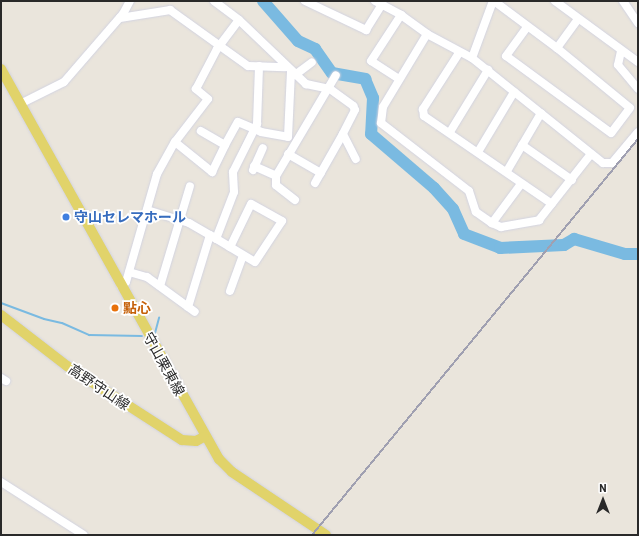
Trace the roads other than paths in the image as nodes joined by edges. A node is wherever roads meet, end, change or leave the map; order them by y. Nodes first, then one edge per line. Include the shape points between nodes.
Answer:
1 (130, 1) edge
2 (214, 1) edge
3 (305, 1) edge
4 (493, 1) edge
5 (555, 1) edge
6 (623, 1) edge
7 (378, 3) edge
8 (401, 15) junction
9 (120, 18) junction
10 (578, 19) junction
11 (240, 20) junction
12 (638, 23) edge
13 (527, 27) junction
14 (427, 34) junction
15 (220, 46) junction
16 (556, 48) junction
17 (621, 51) junction
18 (458, 53) junction
19 (472, 58) junction
20 (312, 62) dead end
21 (638, 62) edge
22 (259, 66) junction
23 (1, 69) edge
24 (488, 70) junction
25 (291, 71) junction
26 (336, 75) dead end
27 (400, 79) junction
28 (328, 89) junction
29 (638, 89) edge
30 (514, 92) junction
31 (20, 104) junction
32 (541, 113) junction
33 (255, 129) junction
34 (201, 131) dead end
35 (450, 132) junction
36 (638, 132) edge
37 (343, 134) junction
38 (175, 142) junction
39 (225, 145) junction
40 (522, 145) junction
41 (264, 148) dead end
42 (478, 152) junction
43 (288, 154) junction
44 (592, 154) junction
45 (356, 159) dead end
46 (507, 171) junction
47 (321, 173) junction
48 (276, 176) junction
49 (572, 180) junction
50 (315, 183) dead end
51 (522, 184) junction
52 (190, 186) dead end
53 (295, 200) dead end
54 (552, 204) junction
55 (147, 210) junction
56 (180, 220) junction
57 (492, 223) junction
58 (213, 237) junction
59 (230, 247) junction
60 (243, 255) junction
61 (129, 272) junction
62 (121, 286) junction
63 (160, 286) junction
64 (230, 291) dead end
65 (188, 307) junction
66 (195, 312) dead end
67 (2, 317) edge
68 (204, 437) junction
69 (1, 482) edge
70 (84, 535) edge
71 (326, 535) edge

1 - 9 street
2 - 11 street
3 - 7 street via 366,30
4 - 13 street
4 - 19 street
5 - 10 street
6 - 12 street
7 - 8 street
8 - 14 street
8 - 27 street via 371,61
9 - 15 street via 170,10
9 - 31 street via 64,82
10 - 16 street
10 - 17 street
11 - 15 street
11 - 25 street
13 - 16 street
13 - 16 street via 506,56 611,133 630,108
14 - 18 street
14 - 27 street
15 - 22 street via 248,66
15 - 38 street via 196,90 208,99
17 - 21 street
17 - 29 street via 618,65
18 - 19 street
18 - 35 street via 423,109 424,116
19 - 24 street
20 - 25 street
22 - 25 street
22 - 33 street
23 - 31 main road, 守山栗東線
24 - 30 street
24 - 35 street
25 - 28 street via 306,84
25 - 33 street via 288,137
26 - 28 street
27 - 57 street via 383,107 381,123 469,191 476,212
28 - 37 street via 355,110
28 - 43 street
30 - 32 street
30 - 42 street
31 - 62 main road, 守山栗東線
32 - 40 street
32 - 44 street
33 - 39 street via 238,122
33 - 58 street via 233,172 234,192
34 - 39 street
35 - 42 street
36 - 44 street via 612,163 603,163
37 - 45 street
37 - 47 street
38 - 39 street via 212,172
38 - 55 street via 157,174
40 - 46 street
40 - 49 street
41 - 48 street via 254,168
42 - 46 street
43 - 47 street
43 - 48 street
44 - 49 street
46 - 51 street
47 - 50 street
48 - 53 street via 276,185
49 - 54 street
51 - 54 street
51 - 57 street
52 - 56 street
54 - 57 street via 534,223 501,227
55 - 56 street
55 - 61 street
56 - 58 street
56 - 63 street
58 - 59 street
58 - 65 street
59 - 60 street
59 - 60 street via 251,204 282,221 255,262
60 - 64 street
61 - 62 street via 126,282
61 - 63 street via 147,277
62 - 68 main road, 守山栗東線
63 - 65 street
65 - 66 street
67 - 68 main road, 高野守山線 via 73,370 182,440 196,441
68 - 71 main road, 守山栗東線 via 219,459 232,472
69 - 70 street

